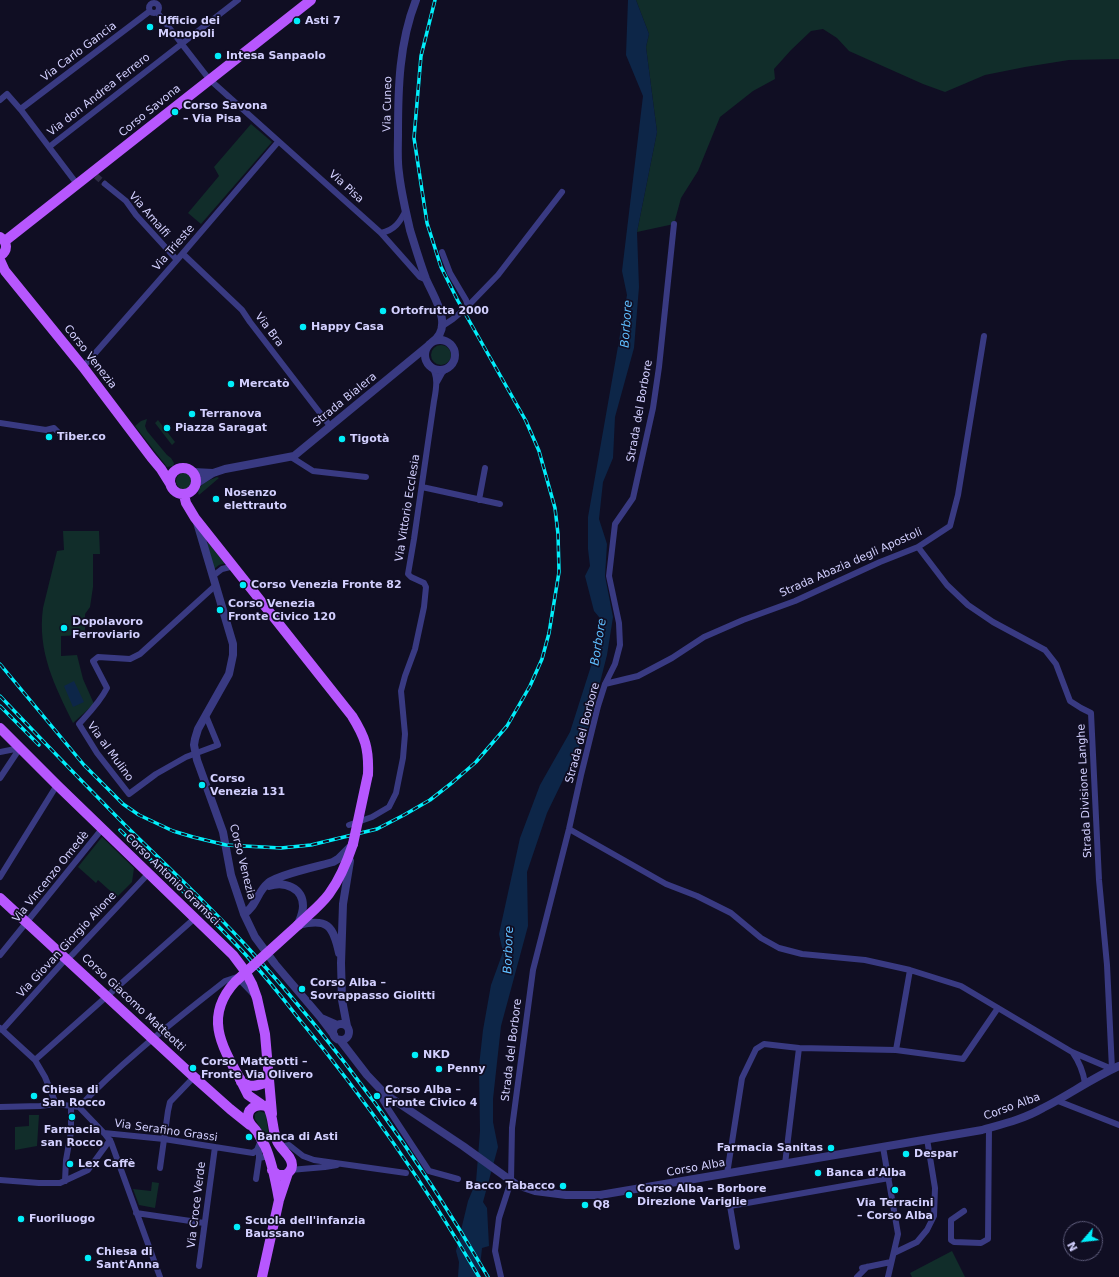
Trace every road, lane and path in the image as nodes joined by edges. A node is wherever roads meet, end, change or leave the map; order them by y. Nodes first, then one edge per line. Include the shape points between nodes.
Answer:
1 (238, 0) edge
2 (311, 0) edge
3 (416, 0) edge
4 (153, 4) edge
5 (181, 44) junction
6 (209, 79) junction
7 (0, 100) edge
8 (21, 110) junction
9 (278, 142) junction
10 (49, 147) junction
11 (77, 184) junction
12 (105, 184) tunnel mouth
13 (562, 192) dead end
14 (406, 209) junction
15 (674, 224) dead end
16 (381, 233) junction
17 (2, 239) edge
18 (442, 252) dead end
19 (182, 254) junction
20 (0, 256) edge
21 (0, 260) edge
22 (177, 260) junction
23 (427, 280) junction
24 (468, 307) junction
25 (441, 327) junction
26 (984, 336) dead end
27 (430, 343) junction
28 (451, 344) junction
29 (412, 360) junction
30 (429, 365) junction
31 (82, 367) junction
32 (448, 367) junction
33 (436, 384) junction
34 (0, 423) edge
35 (330, 426) junction
36 (62, 436) dead end
37 (291, 457) junction
38 (485, 468) dead end
39 (161, 469) junction
40 (174, 472) junction
41 (193, 472) junction
42 (213, 473) junction
43 (366, 477) dead end
44 (196, 484) junction
45 (171, 485) junction
46 (422, 487) junction
47 (184, 495) junction
48 (479, 500) junction
49 (500, 504) dead end
50 (195, 518) junction
51 (918, 547) junction
52 (234, 566) junction
53 (213, 576) junction
54 (216, 585) junction
55 (605, 684) junction
56 (206, 716) junction
57 (0, 728) edge
58 (20, 748) junction
59 (0, 752) edge
60 (196, 754) junction
61 (0, 778) edge
62 (57, 785) junction
63 (348, 825) dead end
64 (102, 829) junction
65 (569, 829) junction
66 (353, 844) junction
67 (148, 874) junction
68 (0, 877) edge
69 (263, 888) junction
70 (0, 898) edge
71 (244, 914) junction
72 (195, 918) junction
73 (27, 922) junction
74 (298, 925) junction
75 (0, 955) edge
76 (67, 959) junction
77 (341, 963) junction
78 (910, 970) junction
79 (107, 997) junction
80 (257, 998) junction
81 (342, 1000) junction
82 (998, 1008) junction
83 (321, 1018) junction
84 (337, 1025) junction
85 (347, 1026) junction
86 (1, 1029) edge
87 (348, 1035) junction
88 (153, 1038) junction
89 (337, 1038) junction
90 (799, 1048) junction
91 (896, 1050) junction
92 (1072, 1052) junction
93 (354, 1059) junction
94 (35, 1060) junction
95 (1115, 1068) edge
96 (194, 1077) junction
97 (241, 1081) junction
98 (269, 1081) junction
99 (1085, 1083) junction
100 (248, 1094) junction
101 (385, 1094) junction
102 (1058, 1101) junction
103 (56, 1104) junction
104 (261, 1104) junction
105 (70, 1105) junction
106 (0, 1107) edge
107 (79, 1107) junction
108 (249, 1112) junction
109 (272, 1114) junction
110 (250, 1125) junction
111 (1119, 1125) edge
112 (989, 1128) junction
113 (104, 1133) junction
114 (164, 1139) junction
115 (928, 1139) junction
116 (110, 1140) junction
117 (260, 1144) junction
118 (215, 1147) junction
119 (883, 1147) junction
120 (292, 1153) junction
121 (264, 1157) junction
122 (342, 1164) junction
123 (785, 1164) junction
124 (160, 1168) dead end
125 (272, 1170) junction
126 (289, 1172) junction
127 (406, 1173) dead end
128 (727, 1174) junction
129 (889, 1178) junction
130 (256, 1179) dead end
131 (458, 1179) dead end
132 (0, 1180) edge
133 (65, 1181) junction
134 (511, 1181) junction
135 (279, 1200) junction
136 (964, 1210) dead end
137 (136, 1213) junction
138 (204, 1223) junction
139 (737, 1247) dead end
140 (894, 1253) junction
141 (891, 1262) junction
142 (199, 1266) dead end
143 (160, 1277) edge
144 (262, 1277) edge
145 (501, 1277) edge
146 (857, 1277) edge
147 (888, 1277) edge

1 - 5 street, Via don Andrea Ferrero
2 - 6 main road, Corso Savona
3 - 14 street, Via Cuneo via 407,27 399,70 399,173
4 - 5 street, Via Pisa via 152,13 157,12
4 - 8 street, Via Carlo Gancia
5 - 6 street, Via Pisa
5 - 10 street, Via don Andrea Ferrero
6 - 9 street, Via Pisa
6 - 11 main road, Corso Savona via 94,174
7 - 8 street via 7,94
8 - 10 street
9 - 16 street, Via Pisa
9 - 19 street, Via Trieste
10 - 11 street
11 - 17 main road, Corso Savona
12 - 22 street, Via Amalfi via 125,200 136,216
13 - 24 street via 498,275
14 - 16 street via 396,227
14 - 23 street, Via Cuneo
15 - 55 street, Strada del Borbore via 653,408 633,498 615,524 609,576 619,623 620,646
16 - 23 street, Via Pisa via 420,278
17 - 20 main road, Corso Savona via 6,244 6,250
18 - 24 street
19 - 22 street, Via Trieste
19 - 35 street, Via Bra via 242,310
21 - 31 main road, Corso Venezia via 5,271
22 - 31 street, Via Trieste
23 - 25 street, Via Pisa via 440,308
24 - 25 street
25 - 27 street via 439,336
25 - 28 street, Via Pisa
26 - 51 street, Strada Abazia degli Apostoli via 958,495 950,526
27 - 28 street via 441,339
27 - 29 street, Strada Bialera
27 - 30 street via 425,356
28 - 32 street via 455,357
29 - 30 street via 420,360
29 - 35 street, Strada Bialera
30 - 32 street via 438,370
30 - 33 street, Via Vittorio Ecclesia via 435,374
31 - 39 main road, Corso Venezia
32 - 33 street, Via Vittorio Ecclesia
33 - 46 street, Via Vittorio Ecclesia
34 - 36 street via 46,430 54,428
35 - 37 street, Strada Bialera
37 - 42 street, Strada Bialera via 233,466
37 - 43 street via 313,471
38 - 48 street
39 - 40 main road
39 - 45 main road, Corso Venezia
40 - 41 main road via 183,468
40 - 45 main road via 170,480
41 - 42 street, Strada Bialera
41 - 44 main road
42 - 44 street, Strada Bialera
44 - 47 main road via 192,492
45 - 47 main road via 175,492
46 - 48 street
46 - 63 street, Via Vittorio Ecclesia via 408,574 424,583 426,587 415,649 401,691 405,734 396,793 389,807 372,817
47 - 50 main road, Corso Venezia
48 - 49 street
50 - 52 main road, Corso Venezia
50 - 53 street, Corso Venezia
51 - 55 street, Strada Abazia degli Apostoli via 795,601 704,637 638,676
51 - 95 street, Strada Divisione Langhe via 948,585 968,605 993,622 1045,650 1056,664 1070,701 1091,713 1099,880
52 - 53 street via 222,569
52 - 66 main road, Corso Venezia, bridge via 352,716 360,730 369,758
53 - 54 street, Corso Venezia
54 - 56 street, Corso Venezia via 232,636 233,656 229,674
54 - 60 street, Via al Mulino via 140,654 130,659 98,657 93,661 107,688 104,695 78,724 101,759 129,794 156,774
55 - 65 street, Strada del Borbore
56 - 60 street, Corso Venezia via 195,739
56 - 60 street, Via al Mulino via 218,745
57 - 58 main road, Corso Antonio Gramsci
58 - 59 street
58 - 61 street
58 - 62 main road, Corso Antonio Gramsci
60 - 71 street, Corso Venezia via 223,832 231,875
62 - 64 main road, Corso Antonio Gramsci
62 - 68 street
64 - 67 main road, Corso Antonio Gramsci
64 - 73 street, Via Vincenzo Omedè
65 - 78 street via 666,884 731,913 761,938 779,948 802,954 865,960
65 - 134 street, Strada del Borbore via 533,970 512,1128
66 - 69 street via 338,859 273,880
66 - 74 main road, Corso Venezia via 335,886
66 - 77 street via 343,904
67 - 72 main road, Corso Antonio Gramsci
67 - 76 street, Via Giovan Giorgio Alione
69 - 71 street via 252,908
69 - 74 street via 280,883 287,884 299,893 303,907
70 - 73 main road, Corso Giacomo Matteotti
71 - 83 street, Corso Venezia via 275,964
72 - 79 street
72 - 80 main road, Corso Antonio Gramsci via 232,955 252,984
73 - 75 street, Via Vincenzo Omedè
73 - 76 main road, Corso Giacomo Matteotti
74 - 77 street via 319,922 329,927 336,938
74 - 97 main road, Corso Venezia, bridge via 235,982 220,1005 218,1034
76 - 79 main road, Corso Giacomo Matteotti
76 - 86 street, Via Giovan Giorgio Alione
77 - 81 street
78 - 82 street via 961,986
78 - 91 street
79 - 88 main road, Corso Giacomo Matteotti
79 - 94 street
80 - 88 street via 237,977 225,981
80 - 98 main road, Corso Antonio Gramsci via 265,1034
81 - 84 street
81 - 85 street
82 - 91 street via 963,1059
82 - 92 street
83 - 84 street, Corso Venezia
83 - 89 street, Corso Venezia
84 - 85 street
84 - 89 street via 333,1031
85 - 87 street
86 - 94 street
87 - 89 street via 345,1039
87 - 93 street, Corso Alba
88 - 96 main road, Corso Giacomo Matteotti
88 - 107 street
89 - 93 street, Corso Alba
90 - 91 street
90 - 123 street
90 - 128 street via 764,1044 756,1049 742,1078
92 - 95 street
92 - 99 street via 1078,1060
93 - 101 street, Corso Alba
94 - 103 street
95 - 99 street, Corso Alba
96 - 110 main road, Corso Giacomo Matteotti
96 - 114 street via 170,1102
97 - 98 main road via 247,1086 255,1086
97 - 100 main road, Corso Venezia
98 - 109 main road, Corso Antonio Gramsci
99 - 102 street, Corso Alba
100 - 104 main road
100 - 108 main road
101 - 131 street, Corso Alba via 382,1099 429,1171
101 - 134 street, Corso Alba
102 - 111 street
102 - 112 street, Corso Alba via 1027,1116
103 - 105 street
103 - 106 street
104 - 108 main road
104 - 109 main road via 268,1107
105 - 107 street
105 - 133 street via 71,1132
107 - 113 street, Via Serafino Grassi
108 - 110 main road
109 - 120 main road, Corso Antonio Gramsci via 274,1133 280,1147
110 - 117 main road, Corso Giacomo Matteotti via 257,1132
112 - 115 street, Corso Alba
112 - 136 street via 988,1239 984,1242 951,1240 951,1220
113 - 114 street, Via Serafino Grassi
113 - 116 street
114 - 118 street, Via Serafino Grassi
114 - 124 street
115 - 119 street, Corso Alba
115 - 140 street via 935,1188 934,1216 927,1230 916,1242
116 - 133 street via 88,1170
116 - 137 street
117 - 118 street, Via Serafino Grassi via 253,1153
117 - 121 main road, Corso Giacomo Matteotti
118 - 138 street, Via Croce Verde
119 - 123 street, Corso Alba
119 - 129 street
120 - 122 street via 308,1159
120 - 126 main road
121 - 125 main road, Corso Giacomo Matteotti
121 - 130 street
122 - 126 street
122 - 127 street
123 - 128 street, Corso Alba
125 - 126 main road via 285,1175
125 - 135 main road, Corso Giacomo Matteotti
126 - 135 main road
128 - 134 street, Corso Alba via 590,1196 535,1191 522,1188
129 - 139 street via 730,1206
129 - 140 street via 898,1234
132 - 133 street via 39,1183
134 - 145 street, Strada del Borbore via 499,1218 495,1250
135 - 144 main road
137 - 138 street
137 - 143 street
138 - 142 street, Via Croce Verde
140 - 141 street
141 - 146 street via 865,1267
141 - 147 street

